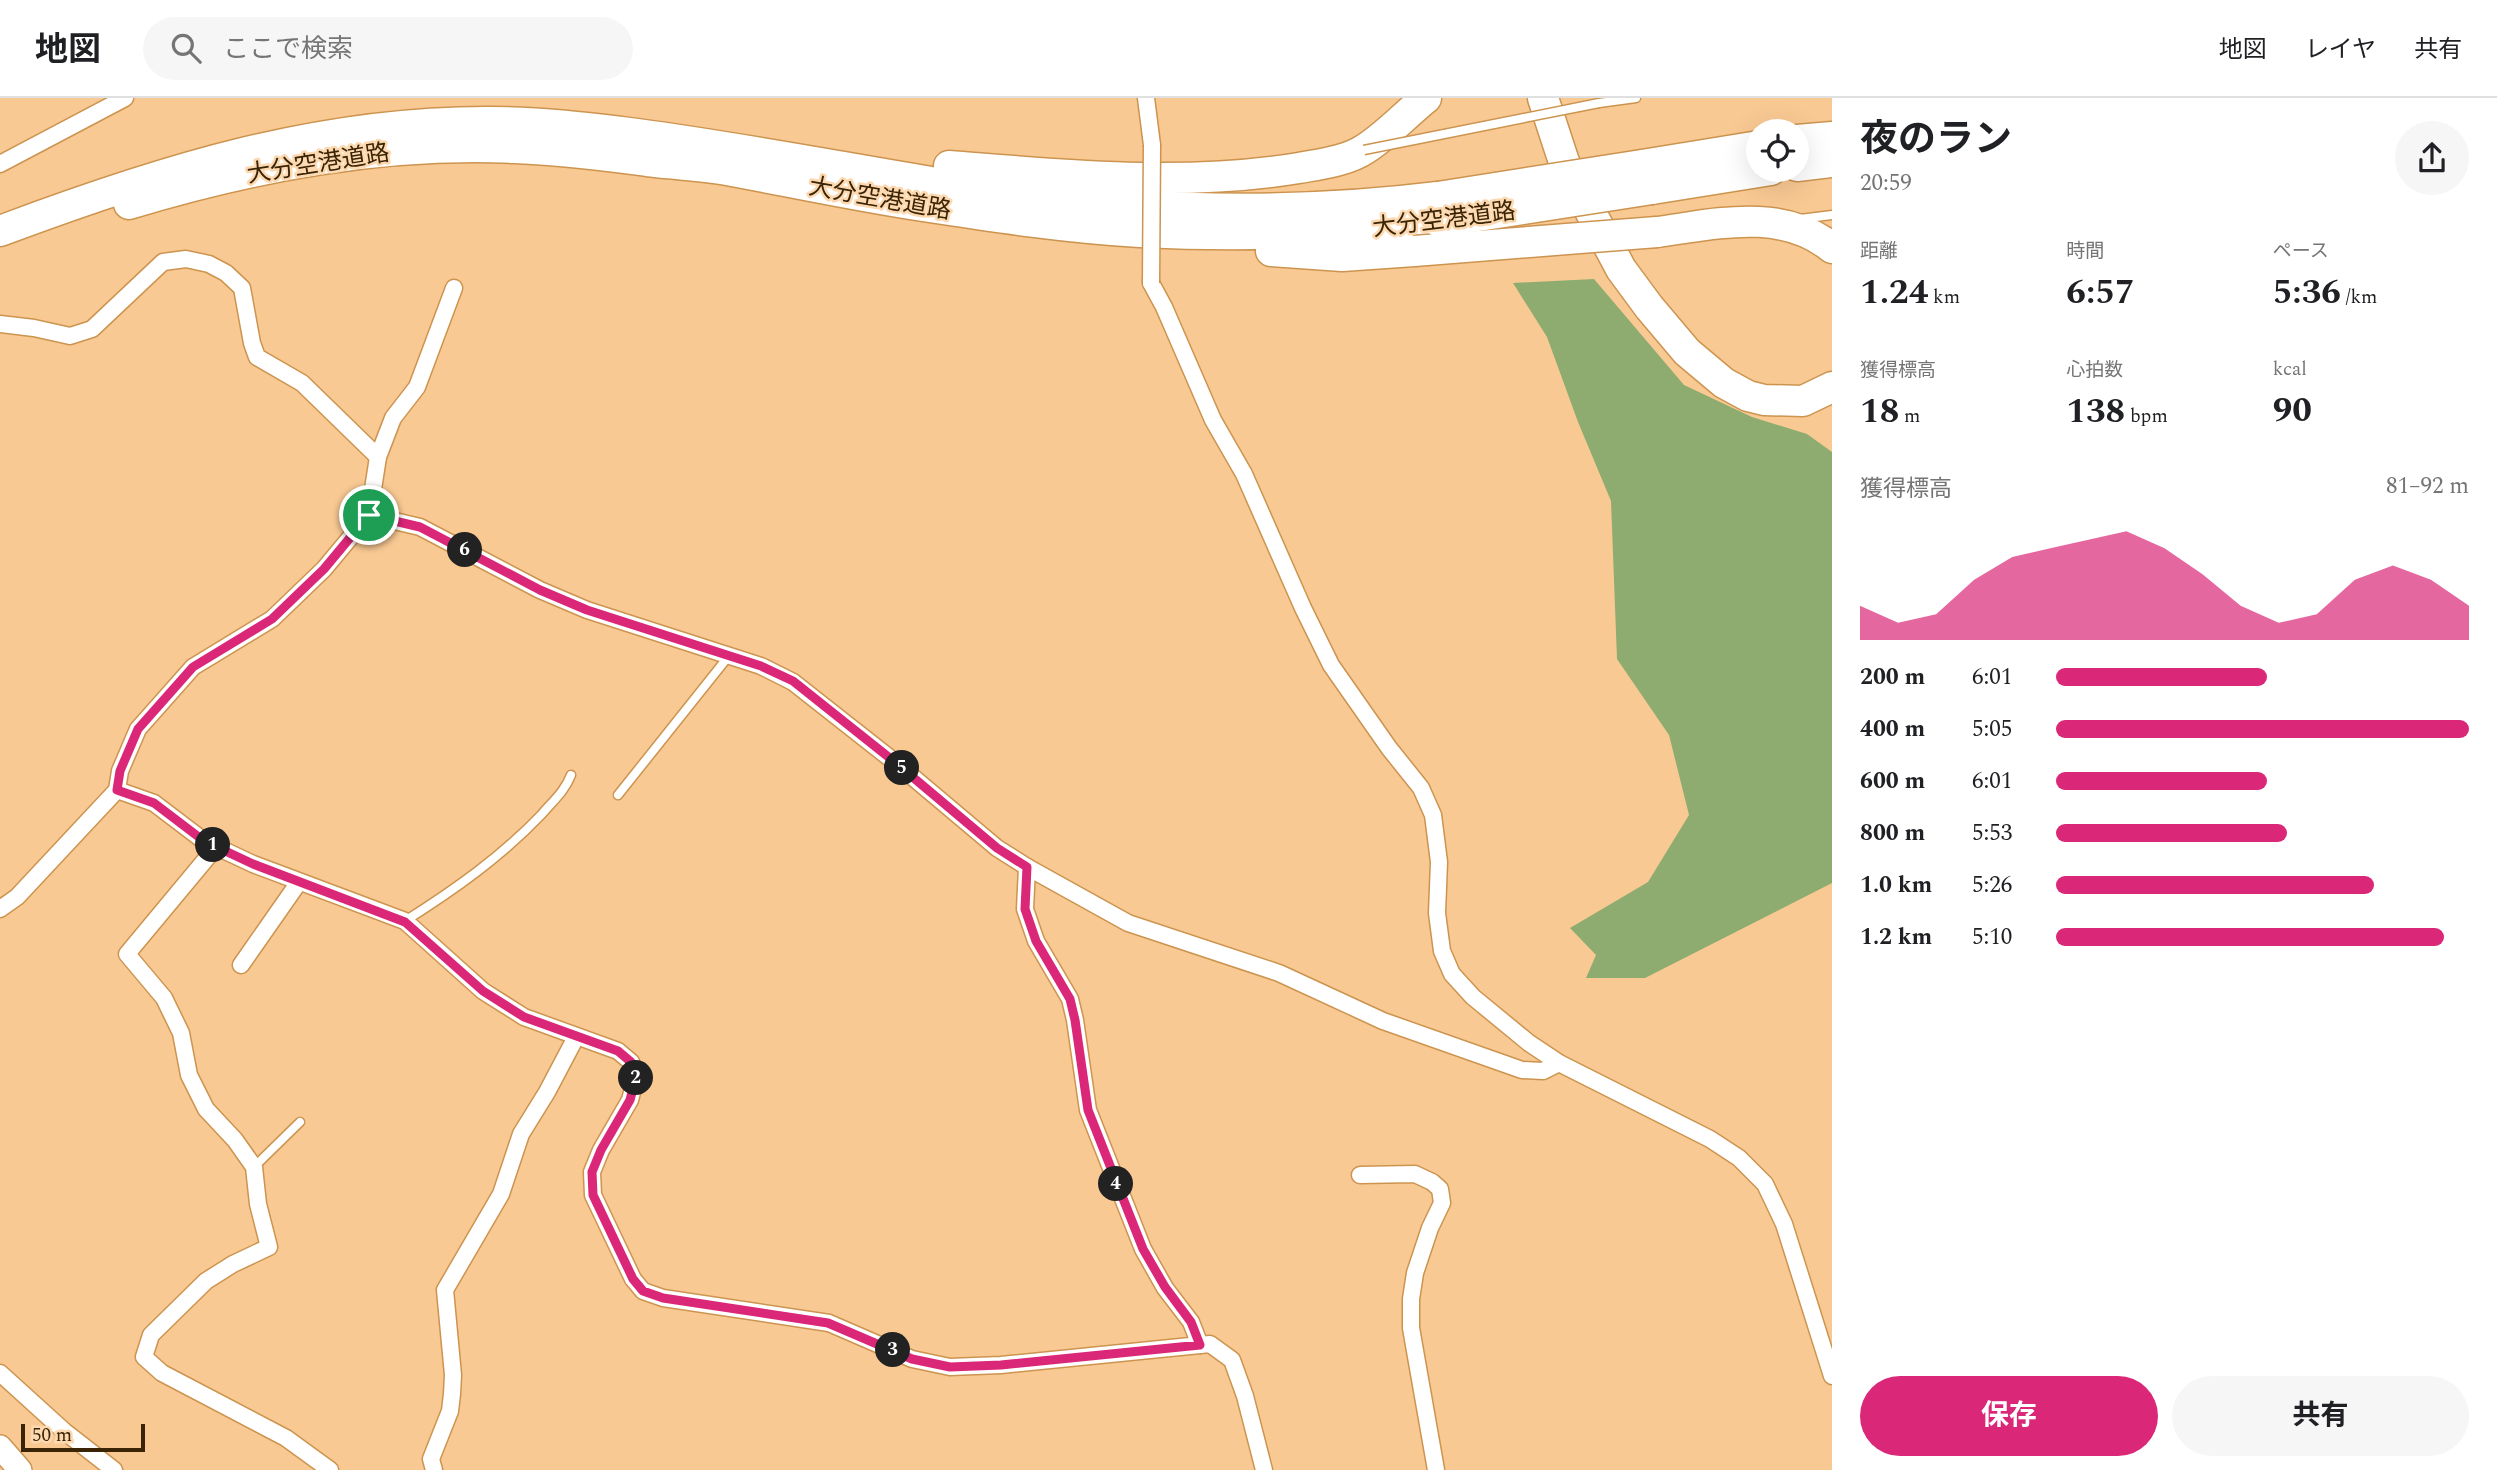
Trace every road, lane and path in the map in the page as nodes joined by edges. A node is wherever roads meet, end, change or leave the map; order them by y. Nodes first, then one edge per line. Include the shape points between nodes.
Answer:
1 (125, 98) edge
2 (1146, 98) edge
3 (1426, 98) edge
4 (1542, 98) edge
5 (1559, 98) edge
6 (1636, 98) edge
7 (1832, 137) edge
8 (1809, 139) edge
9 (1364, 150) junction
10 (1746, 150) edge
11 (760, 152) junction
12 (1832, 162) edge
13 (0, 164) edge
14 (1809, 165) edge
15 (1746, 171) edge
16 (1647, 177) junction
17 (918, 206) junction
18 (1439, 210) junction
19 (1832, 215) edge
20 (1775, 222) junction
21 (0, 231) edge
22 (1832, 248) edge
23 (0, 249) edge
24 (454, 288) dead end
25 (0, 324) edge
26 (1832, 365) edge
27 (1832, 387) edge
28 (378, 457) junction
29 (369, 515) junction
30 (728, 657) junction
31 (571, 775) dead end
32 (117, 790) junction
33 (618, 795) dead end
34 (216, 847) junction
35 (1027, 867) junction
36 (299, 882) junction
37 (0, 909) edge
38 (405, 922) junction
39 (240, 965) dead end
40 (576, 1037) junction
41 (1559, 1063) junction
42 (300, 1122) dead end
43 (254, 1167) junction
44 (1360, 1175) dead end
45 (1200, 1345) junction
46 (0, 1373) edge
47 (1832, 1377) edge
48 (0, 1437) edge
49 (0, 1447) edge
50 (20, 1470) edge
51 (27, 1470) edge
52 (114, 1470) edge
53 (330, 1470) edge
54 (434, 1470) edge
55 (1264, 1470) edge
56 (1436, 1470) edge

1 - 13 street
2 - 41 street, bridge via 1152,145 1151,282 1331,665 1421,788 1433,815 1439,862 1437,912 1442,951 1452,975 1529,1043
3 - 9 highway
4 - 27 highway via 1564,162 1621,269 1687,352 1724,383 1764,400 1802,401
5 - 26 highway via 1575,157 1639,277 1705,351 1765,384 1806,382
6 - 9 lane, bridge
7 - 8 highway
9 - 11 highway via 1330,163 1267,173 1183,178 1104,178
10 - 16 highway, 大分空港道路
11 - 18 highway, 大分空港道路 via 1061,201 1289,208 1385,204
11 - 21 highway, 大分空港道路 via 528,123 393,127 320,136 198,163
12 - 14 highway
15 - 16 highway, 大分空港道路
16 - 18 highway, 大分空港道路, bridge
17 - 18 highway, 大分空港道路 via 1139,232 1284,234 1393,228
17 - 20 highway, bridge via 1112,243 1342,256
17 - 23 highway, 大分空港道路 via 722,170 584,153 513,148 386,151 294,163 202,184 80,219
19 - 20 lane
20 - 22 highway via 1812,234
24 - 28 street via 416,387 393,418
25 - 28 street via 70,336 92,329 163,262 186,259 209,264 242,288 257,357 302,383
28 - 29 street
29 - 30 street via 420,527 587,610
29 - 32 street via 324,569 272,619 193,667 138,729
30 - 33 lane
30 - 35 street via 793,681 997,848
31 - 38 lane via 567,787 515,842
32 - 34 street via 154,803
32 - 37 street via 17,897
34 - 36 street
34 - 43 street via 127,954 164,998 181,1033 189,1075 206,1109
35 - 41 street via 1128,923 1279,973 1383,1021 1522,1070 1543,1072
35 - 45 street via 1025,909 1036,941 1070,999 1088,1110 1143,1249 1191,1322
36 - 38 street
36 - 39 street
38 - 40 street via 483,991 524,1017
40 - 45 street via 618,1051 631,1062 636,1077 630,1100 592,1172 593,1195 643,1291 828,1323 912,1359 950,1367
40 - 54 street via 521,1134 501,1194 445,1290 452,1394 431,1459
41 - 47 street via 1710,1139 1739,1158 1765,1184 1784,1224
42 - 43 lane
43 - 53 street via 270,1247 206,1281 151,1335 144,1357 162,1373 286,1438
44 - 56 street via 1415,1174 1440,1189 1442,1203 1415,1273 1411,1299 1411,1328
45 - 55 street via 1210,1344 1232,1360
46 - 52 street
48 - 51 street
49 - 50 main road

